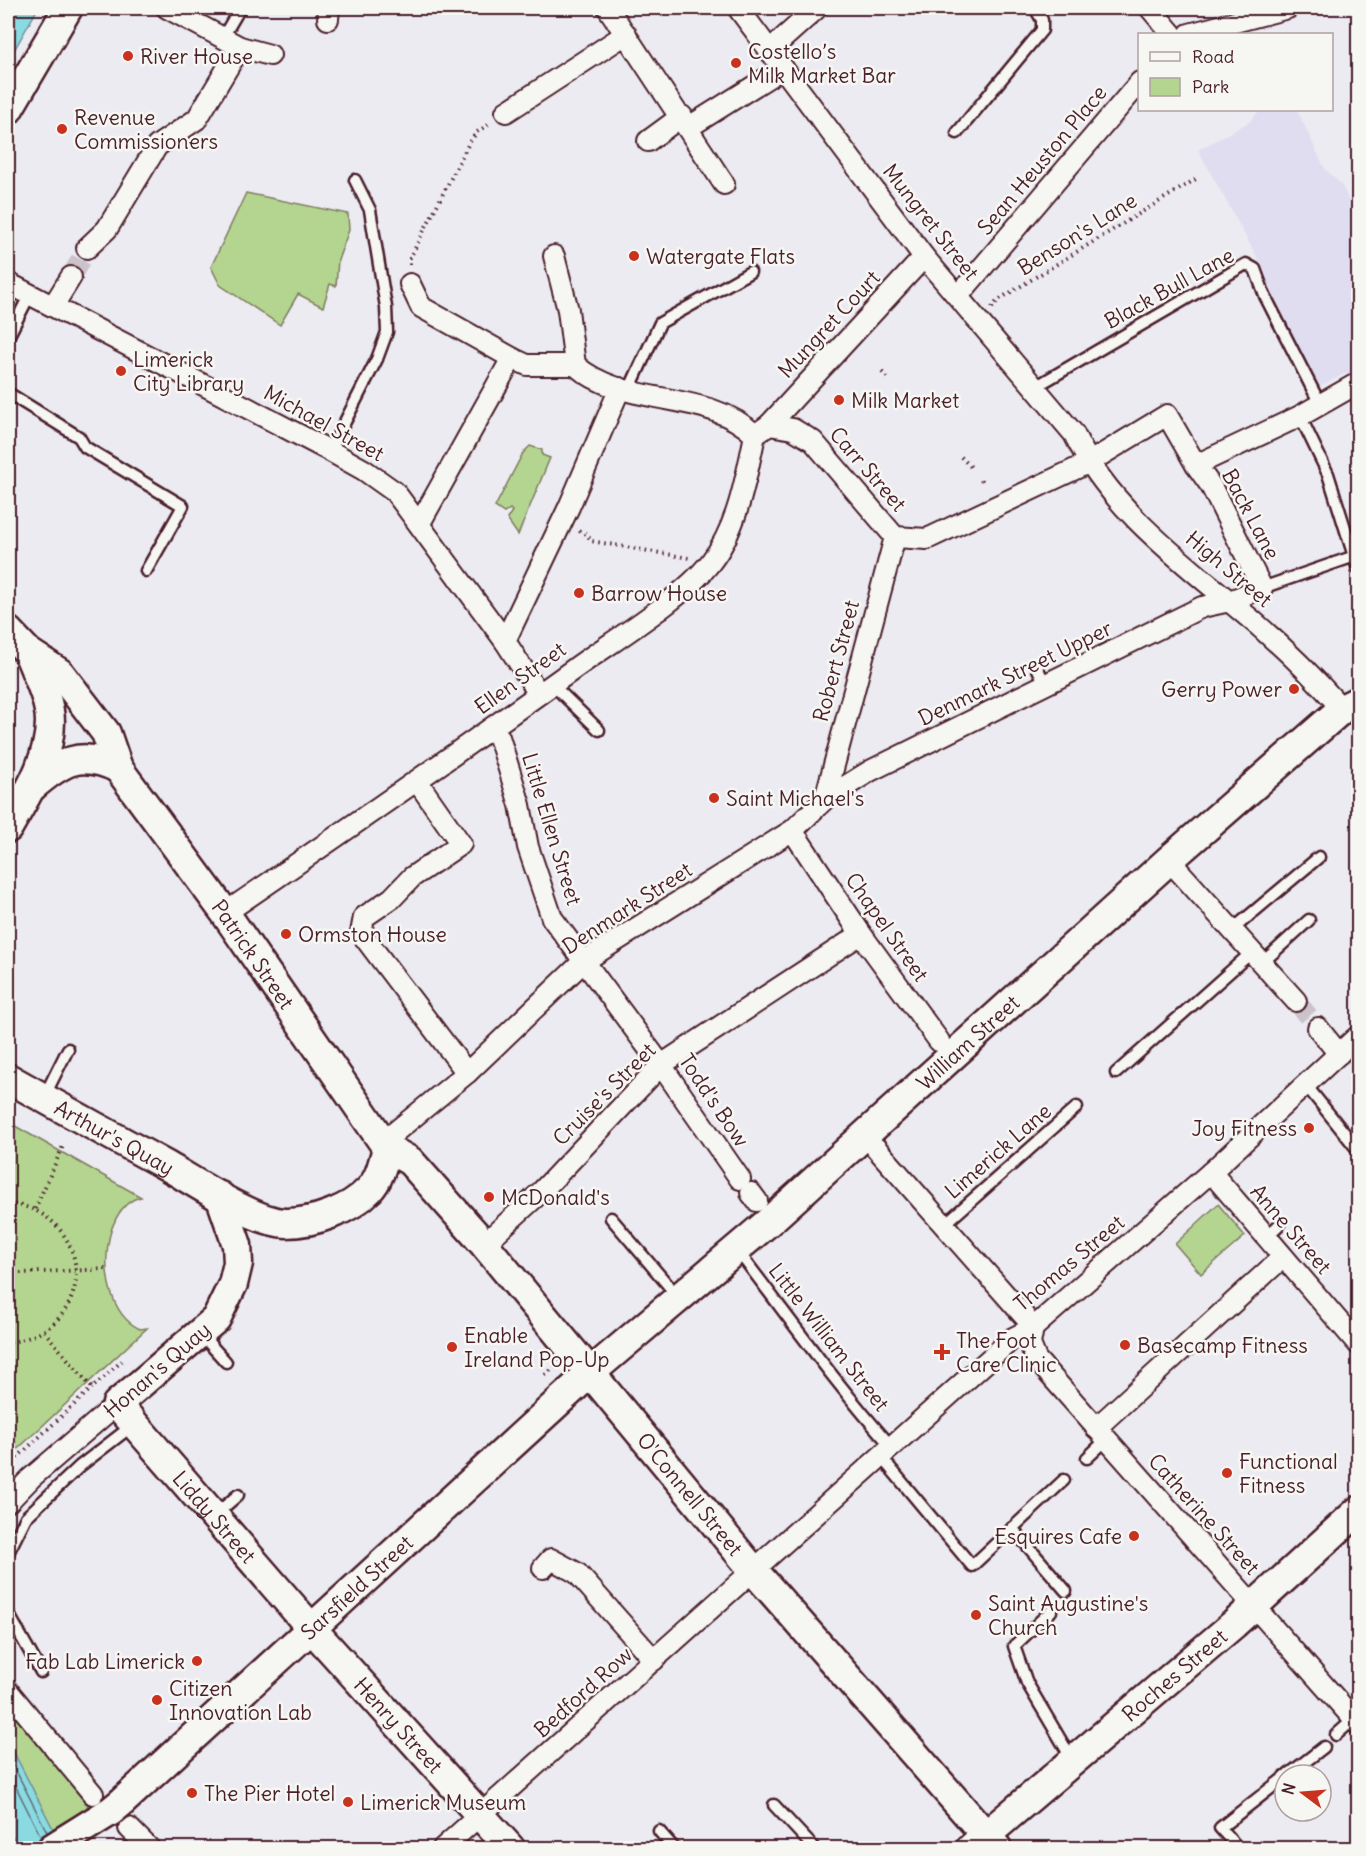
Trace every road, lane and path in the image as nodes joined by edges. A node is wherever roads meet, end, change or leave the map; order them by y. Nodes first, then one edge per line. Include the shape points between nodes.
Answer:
1 (68, 8) edge
2 (240, 8) edge
3 (608, 8) edge
4 (738, 8) edge
5 (817, 8) edge
6 (1035, 8) edge
7 (1150, 8) edge
8 (1288, 8) edge
9 (167, 10) edge
10 (1172, 33) edge
11 (1193, 33) edge
12 (626, 34) junction
13 (223, 37) junction
14 (240, 47) junction
15 (769, 51) junction
16 (270, 55) dead end
17 (783, 68) junction
18 (1138, 84) edge
19 (8, 110) edge
20 (506, 112) joint
21 (686, 122) junction
22 (957, 133) dead end
23 (648, 141) dead end
24 (1196, 179) dead end
25 (355, 180) dead end
26 (724, 184) dead end
27 (87, 248) tunnel mouth
28 (554, 256) dead end
29 (924, 257) junction
30 (750, 272) dead end
31 (71, 277) tunnel mouth
32 (8, 283) edge
33 (410, 284) joint
34 (30, 294) junction
35 (958, 296) junction
36 (53, 306) junction
37 (981, 323) junction
38 (8, 337) edge
39 (512, 358) junction
40 (574, 365) junction
41 (882, 372) dead end
42 (889, 379) dead end
43 (1359, 383) edge
44 (1035, 387) junction
45 (624, 389) junction
46 (8, 393) edge
47 (1320, 404) junction
48 (1300, 416) junction
49 (762, 430) junction
50 (330, 451) junction
51 (961, 457) dead end
52 (1088, 463) junction
53 (1196, 465) junction
54 (971, 467) dead end
55 (420, 523) junction
56 (570, 526) dead end
57 (895, 537) junction
58 (1355, 556) junction
59 (694, 558) dead end
60 (1359, 569) edge
61 (146, 571) dead end
62 (1262, 588) junction
63 (1230, 601) junction
64 (8, 631) edge
65 (505, 641) junction
66 (28, 652) junction
67 (546, 689) junction
68 (1353, 710) edge
69 (599, 730) dead end
70 (499, 737) dead end
71 (118, 768) junction
72 (417, 781) junction
73 (31, 788) junction
74 (825, 798) junction
75 (8, 828) edge
76 (798, 839) dead end
77 (1319, 857) dead end
78 (1169, 860) junction
79 (225, 913) junction
80 (1309, 920) dead end
81 (1232, 930) junction
82 (861, 934) junction
83 (1257, 957) junction
84 (584, 961) junction
85 (1296, 1001) tunnel mouth
86 (1318, 1028) tunnel mouth
87 (1359, 1036) edge
88 (939, 1041) dead end
89 (68, 1049) dead end
90 (1339, 1054) junction
91 (662, 1065) junction
92 (467, 1073) junction
93 (1116, 1073) dead end
94 (8, 1078) edge
95 (1305, 1084) junction
96 (44, 1098) junction
97 (1077, 1107) dead end
98 (385, 1145) junction
99 (63, 1146) dead end
100 (876, 1148) dead end
101 (1359, 1150) edge
102 (1210, 1172) junction
103 (750, 1191) dead end
104 (220, 1196) junction
105 (8, 1204) edge
106 (35, 1209) junction
107 (611, 1218) dead end
108 (945, 1224) junction
109 (484, 1244) junction
110 (736, 1249) junction
111 (1283, 1257) junction
112 (106, 1269) dead end
113 (76, 1270) junction
114 (20, 1273) dead end
115 (679, 1299) junction
116 (1029, 1322) junction
117 (44, 1331) junction
118 (200, 1333) junction
119 (8, 1343) edge
120 (1359, 1344) edge
121 (123, 1361) dead end
122 (226, 1362) dead end
123 (590, 1373) junction
124 (92, 1388) junction
125 (126, 1414) junction
126 (1101, 1434) junction
127 (887, 1453) junction
128 (1087, 1458) dead end
129 (8, 1466) edge
130 (1064, 1480) dead end
131 (238, 1495) dead end
132 (8, 1502) edge
133 (1359, 1510) edge
134 (214, 1516) junction
135 (1012, 1528) junction
136 (8, 1553) edge
137 (543, 1568) dead end
138 (754, 1571) junction
139 (1066, 1591) dead end
140 (1254, 1607) junction
141 (1051, 1611) dead end
142 (8, 1613) edge
143 (312, 1629) junction
144 (654, 1660) junction
145 (41, 1672) dead end
146 (8, 1690) edge
147 (1356, 1722) edge
148 (1336, 1735) dead end
149 (1324, 1747) dead end
150 (1073, 1761) junction
151 (1304, 1763) edge
152 (1273, 1787) edge
153 (93, 1794) dead end
154 (774, 1805) dead end
155 (125, 1815) junction
156 (481, 1815) junction
157 (659, 1831) dead end
158 (984, 1844) edge
159 (52, 1848) edge
160 (149, 1848) edge
161 (443, 1848) edge
162 (510, 1848) edge
163 (674, 1848) edge
164 (814, 1848) edge
165 (1238, 1848) edge

1 - 19 main road
2 - 13 lane
3 - 12 street
4 - 15 street, Mungret Street
5 - 15 street
6 - 22 lane via 1042,20 1042,30
7 - 10 street
8 - 11 street
9 - 13 street
12 - 20 street
12 - 21 street
13 - 14 street
14 - 16 street
14 - 27 street via 197,119 154,140 142,181 120,199
15 - 17 street, Mungret Street
17 - 21 street
17 - 29 street, Mungret Street
18 - 35 street, Sean Heuston Place
20 - 33 path via 477,132 469,143 410,258
21 - 23 street
21 - 26 street
24 - 37 path, Benson's Lane via 998,300
25 - 50 lane via 370,210 387,332 378,359
28 - 40 street via 568,310
29 - 35 street, Mungret Street
29 - 49 street, Mungret Court
30 - 45 lane via 660,323
31 - 36 street
32 - 34 street, Michael Street
33 - 39 street via 421,308
34 - 36 street, Michael Street
34 - 38 lane
35 - 37 street, Mungret Street
36 - 50 street, Michael Street
37 - 44 street, Mungret Street
39 - 40 street via 527,365
39 - 55 street
40 - 45 street
41 - 42 path
43 - 47 street
44 - 47 lane, Black Bull Lane via 1246,264 1255,268 1265,296
44 - 52 street, Mungret Street via 1074,434
45 - 49 street via 720,411
45 - 65 street
46 - 61 lane via 79,436 85,447 183,506
47 - 48 street
48 - 53 street
48 - 58 lane via 1328,474
49 - 57 street, Carr Street via 793,429 813,441
49 - 67 street, Ellen Street via 741,498 710,562 671,598
50 - 55 street, Michael Street
51 - 54 path
52 - 53 street, Back Lane via 1167,415
52 - 57 street via 927,539
52 - 63 street, High Street via 1148,532
53 - 62 street, Back Lane via 1211,486
55 - 65 street, Michael Street
56 - 59 path via 587,534 591,541
57 - 74 street, Robert Street
58 - 60 lane
58 - 62 lane
62 - 63 street, Back Lane
63 - 68 street, High Street
63 - 74 street, Denmark Street Upper via 1202,607 1041,675
64 - 66 main road
65 - 67 street, Michael Street
66 - 71 main road, Patrick Street via 60,674 106,733
66 - 73 main road via 50,722 43,760
67 - 69 lane
67 - 72 street, Ellen Street
68 - 78 main road, William Street
70 - 84 street, Little Ellen Street via 528,847 552,918
71 - 73 main road via 99,759 79,758 54,767
71 - 79 main road, Patrick Street
72 - 79 street, Ellen Street
72 - 92 street via 461,844 412,877 392,898 364,917 361,933
73 - 75 main road
74 - 84 street, Denmark Street via 793,830 671,898
76 - 82 street, Chapel Street
77 - 81 lane
78 - 81 street
78 - 110 main road, William Street
79 - 98 main road, Patrick Street
80 - 83 lane
81 - 83 street
82 - 88 street, Chapel Street
82 - 91 street, Cruise's Street
83 - 85 street
83 - 93 lane
84 - 91 street, Todd's Bow
84 - 92 street, Denmark Street
86 - 90 street
87 - 90 street, Thomas Street
89 - 96 lane
90 - 95 street, Thomas Street
91 - 103 street, Todd's Bow
91 - 109 street, Cruise's Street via 542,1191
92 - 98 street, Denmark Street
94 - 96 main road, Arthur's Quay
95 - 101 lane
95 - 102 street, Thomas Street
96 - 104 main road, Arthur's Quay
97 - 108 lane, Limerick Lane
98 - 104 main road via 381,1170 370,1189 346,1208 313,1219 284,1223
98 - 109 main road, O'Connell Street via 410,1161
99 - 106 path
100 - 108 street
102 - 111 street, Anne Street via 1273,1231
102 - 116 street, Thomas Street
104 - 118 main road, Honan's Quay via 237,1245 237,1263 233,1284 216,1319
105 - 106 path
106 - 113 path via 63,1231 76,1260
107 - 115 lane
108 - 116 street
109 - 123 main road, O'Connell Street
110 - 115 main road, William Street
110 - 127 lane, Little William Street via 810,1343
111 - 120 street, Anne Street
111 - 126 street
112 - 113 path
113 - 114 path
113 - 117 path via 68,1306
115 - 123 main road, William Street
116 - 126 street, Catherine Street via 1030,1344 1036,1359
116 - 127 street, Thomas Street
117 - 119 path
117 - 124 path
118 - 122 lane
118 - 125 main road, Honan's Quay
121 - 124 path
123 - 138 main road, O'Connell Street
123 - 143 main road, Sarsfield Street
124 - 129 path
125 - 132 street, Honan's Quay via 31,1478
125 - 134 main road, Liddy Street
125 - 136 lane via 80,1466 26,1517
126 - 128 lane
126 - 140 street, Catherine Street
127 - 135 lane, Little William Street via 972,1566
127 - 138 street, Thomas Street
130 - 135 lane
131 - 134 lane
133 - 140 main road, Roches Street
134 - 143 main road, Liddy Street
135 - 139 lane
137 - 144 street via 551,1559 577,1572
138 - 144 street, Bedford Row
138 - 158 main road, O'Connell Street
140 - 147 street, Catherine Street
140 - 150 main road, Roches Street
141 - 150 lane via 1014,1646 1028,1683
142 - 145 lane
143 - 155 main road, Sarsfield Street
143 - 156 main road, Henry Street
144 - 156 street, Bedford Row
146 - 153 street
147 - 148 lane
149 - 151 lane
150 - 158 main road, Roches Street
152 - 165 lane via 1220,1828
154 - 164 lane
155 - 159 main road, Sarsfield Street, bridge via 90,1826
155 - 160 street
156 - 161 street, Bedford Row
156 - 162 main road, Henry Street
157 - 163 lane

